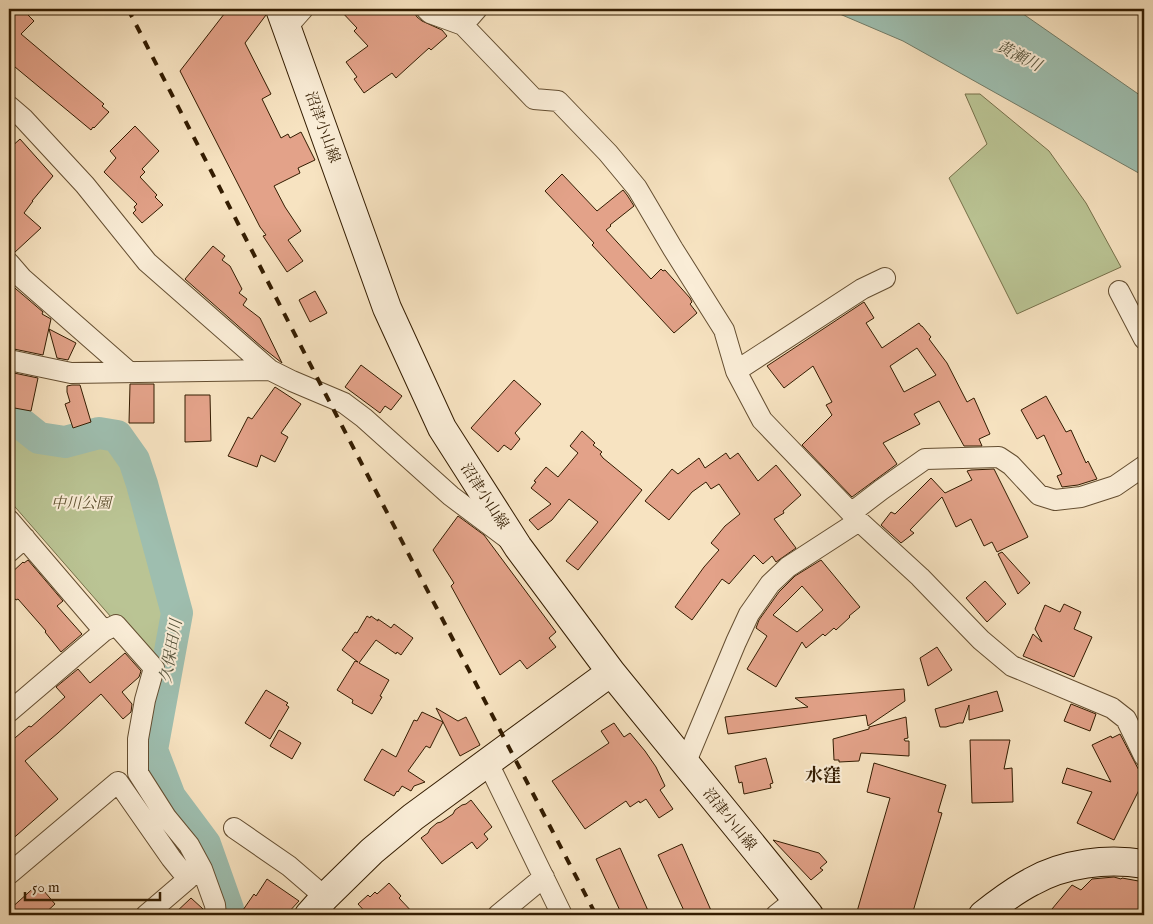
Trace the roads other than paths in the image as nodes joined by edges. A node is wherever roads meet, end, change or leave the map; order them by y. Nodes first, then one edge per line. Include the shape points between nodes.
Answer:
1 (426, 9) edge
2 (477, 9) edge
3 (290, 15) edge
4 (463, 26) junction
5 (9, 106) edge
6 (9, 263) edge
7 (885, 278) dead end
8 (1119, 291) dead end
9 (1144, 339) edge
10 (9, 360) edge
11 (270, 370) junction
12 (128, 371) junction
13 (736, 371) junction
14 (1144, 466) edge
15 (855, 517) junction
16 (9, 520) edge
17 (25, 538) junction
18 (518, 547) junction
19 (9, 552) edge
20 (104, 631) junction
21 (611, 672) junction
22 (9, 712) edge
23 (1144, 756) edge
24 (488, 763) junction
25 (685, 764) junction
26 (234, 828) dead end
27 (1144, 864) edge
28 (9, 874) edge
29 (195, 874) junction
30 (544, 876) junction
31 (317, 906) edge
32 (794, 910) edge
33 (146, 915) edge
34 (216, 915) edge
35 (498, 915) edge
36 (562, 915) edge
37 (983, 915) edge

1 - 4 street
2 - 4 street
3 - 18 main road, 沼津小山線 via 387,308 442,428
4 - 13 street via 534,99 558,101 637,188 724,330
5 - 11 street via 85,185 146,262
6 - 12 street
7 - 13 street via 862,289
8 - 9 street
10 - 12 street via 71,373
11 - 12 street
11 - 18 street via 344,403 451,496
13 - 15 street via 762,420
14 - 15 street via 1114,486 1081,497 1055,500 1039,496 1011,465 999,457 925,459 881,490
15 - 23 street via 1012,666 1112,708 1126,719
15 - 25 street via 770,584 749,614
16 - 17 street
17 - 19 street
17 - 20 street
18 - 21 main road, 沼津小山線
20 - 22 street
20 - 29 street via 116,625 154,668 138,739 138,773 166,817 189,845
21 - 24 main road
21 - 25 main road, 沼津小山線
24 - 30 street
24 - 31 main road via 372,851
25 - 32 main road, 沼津小山線
26 - 31 street via 289,866
27 - 37 main road via 1094,862 1060,869 1031,882
28 - 29 street via 118,782 171,858
29 - 33 street
29 - 34 street via 215,905
30 - 35 street
30 - 36 street

